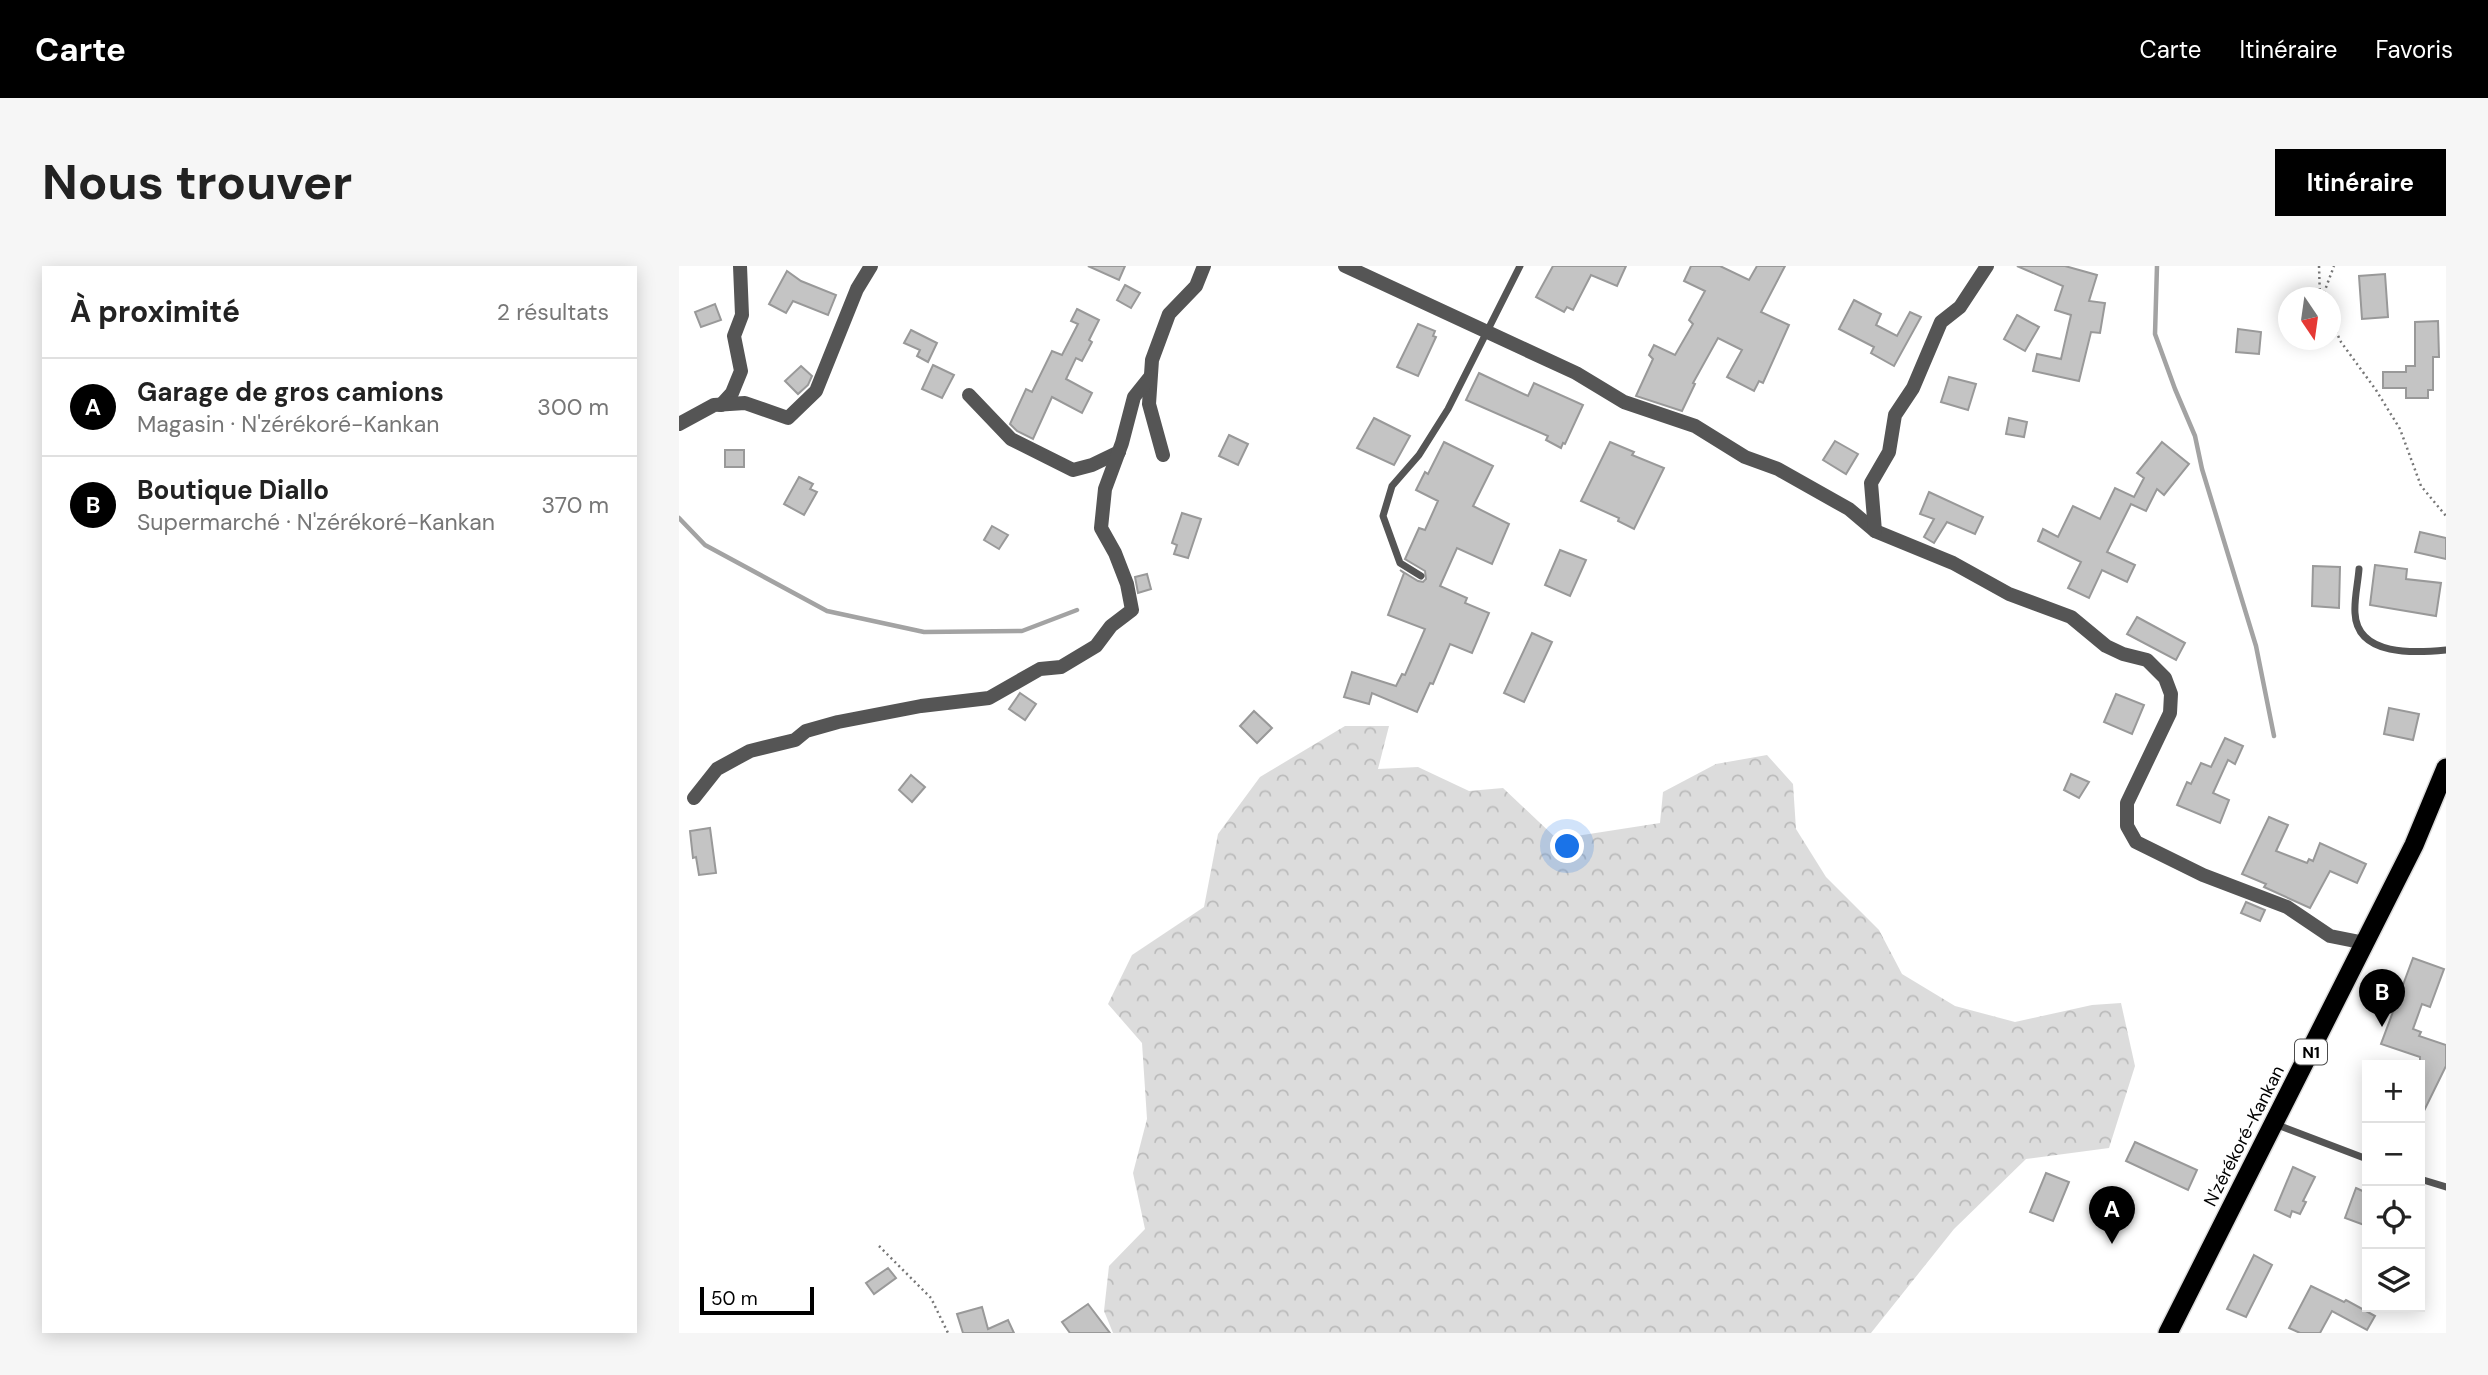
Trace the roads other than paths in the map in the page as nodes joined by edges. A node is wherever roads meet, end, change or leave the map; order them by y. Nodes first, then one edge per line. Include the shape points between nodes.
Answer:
1 (740, 266) edge
2 (871, 266) edge
3 (1204, 266) edge
4 (1345, 266) edge
5 (1520, 266) edge
6 (1987, 266) edge
7 (1487, 333) junction
8 (1150, 377) junction
9 (969, 395) dead end
10 (721, 405) junction
11 (679, 424) edge
12 (1119, 452) junction
13 (1163, 455) dead end
14 (1875, 531) junction
15 (2359, 569) dead end
16 (1421, 576) dead end
17 (2446, 650) edge
18 (2446, 768) edge
19 (694, 798) dead end
20 (2365, 943) junction
21 (2274, 1124) junction
22 (2362, 1157) edge
23 (2425, 1181) edge
24 (2446, 1187) edge
25 (2168, 1333) edge

1 - 10 street via 742,315 734,336 741,371
2 - 10 street via 857,289 816,391 788,418 744,403
3 - 8 street via 1196,286 1169,314
4 - 7 street
5 - 7 lane
6 - 14 street via 1960,307 1941,322 1913,388 1895,415 1889,452 1871,483
7 - 14 street via 1576,373 1624,402 1695,426 1745,457 1778,469 1849,509
7 - 16 lane via 1433,432 1392,486 1383,516 1400,563
8 - 12 street via 1134,397
8 - 13 street via 1149,404
9 - 12 street via 1011,439 1073,470
10 - 11 street
12 - 19 street via 1105,489 1101,527 1127,584 1132,610 1111,626 1096,646 1061,667 1040,669 989,698 838,722 806,731 796,740 750,751 717,769
14 - 20 street via 1952,563 2009,594 2071,617 2106,646 2147,660 2165,678 2171,694 2170,713 2127,803 2127,826 2136,842 2203,875 2287,907 2330,936
15 - 17 lane via 2355,614 2359,630 2372,643 2409,653
18 - 20 highway, N'zérékoré-Kankan / N1
20 - 21 highway, N'zérékoré-Kankan / N1
21 - 22 lane
21 - 25 highway, N'zérékoré-Kankan / N1
23 - 24 lane

